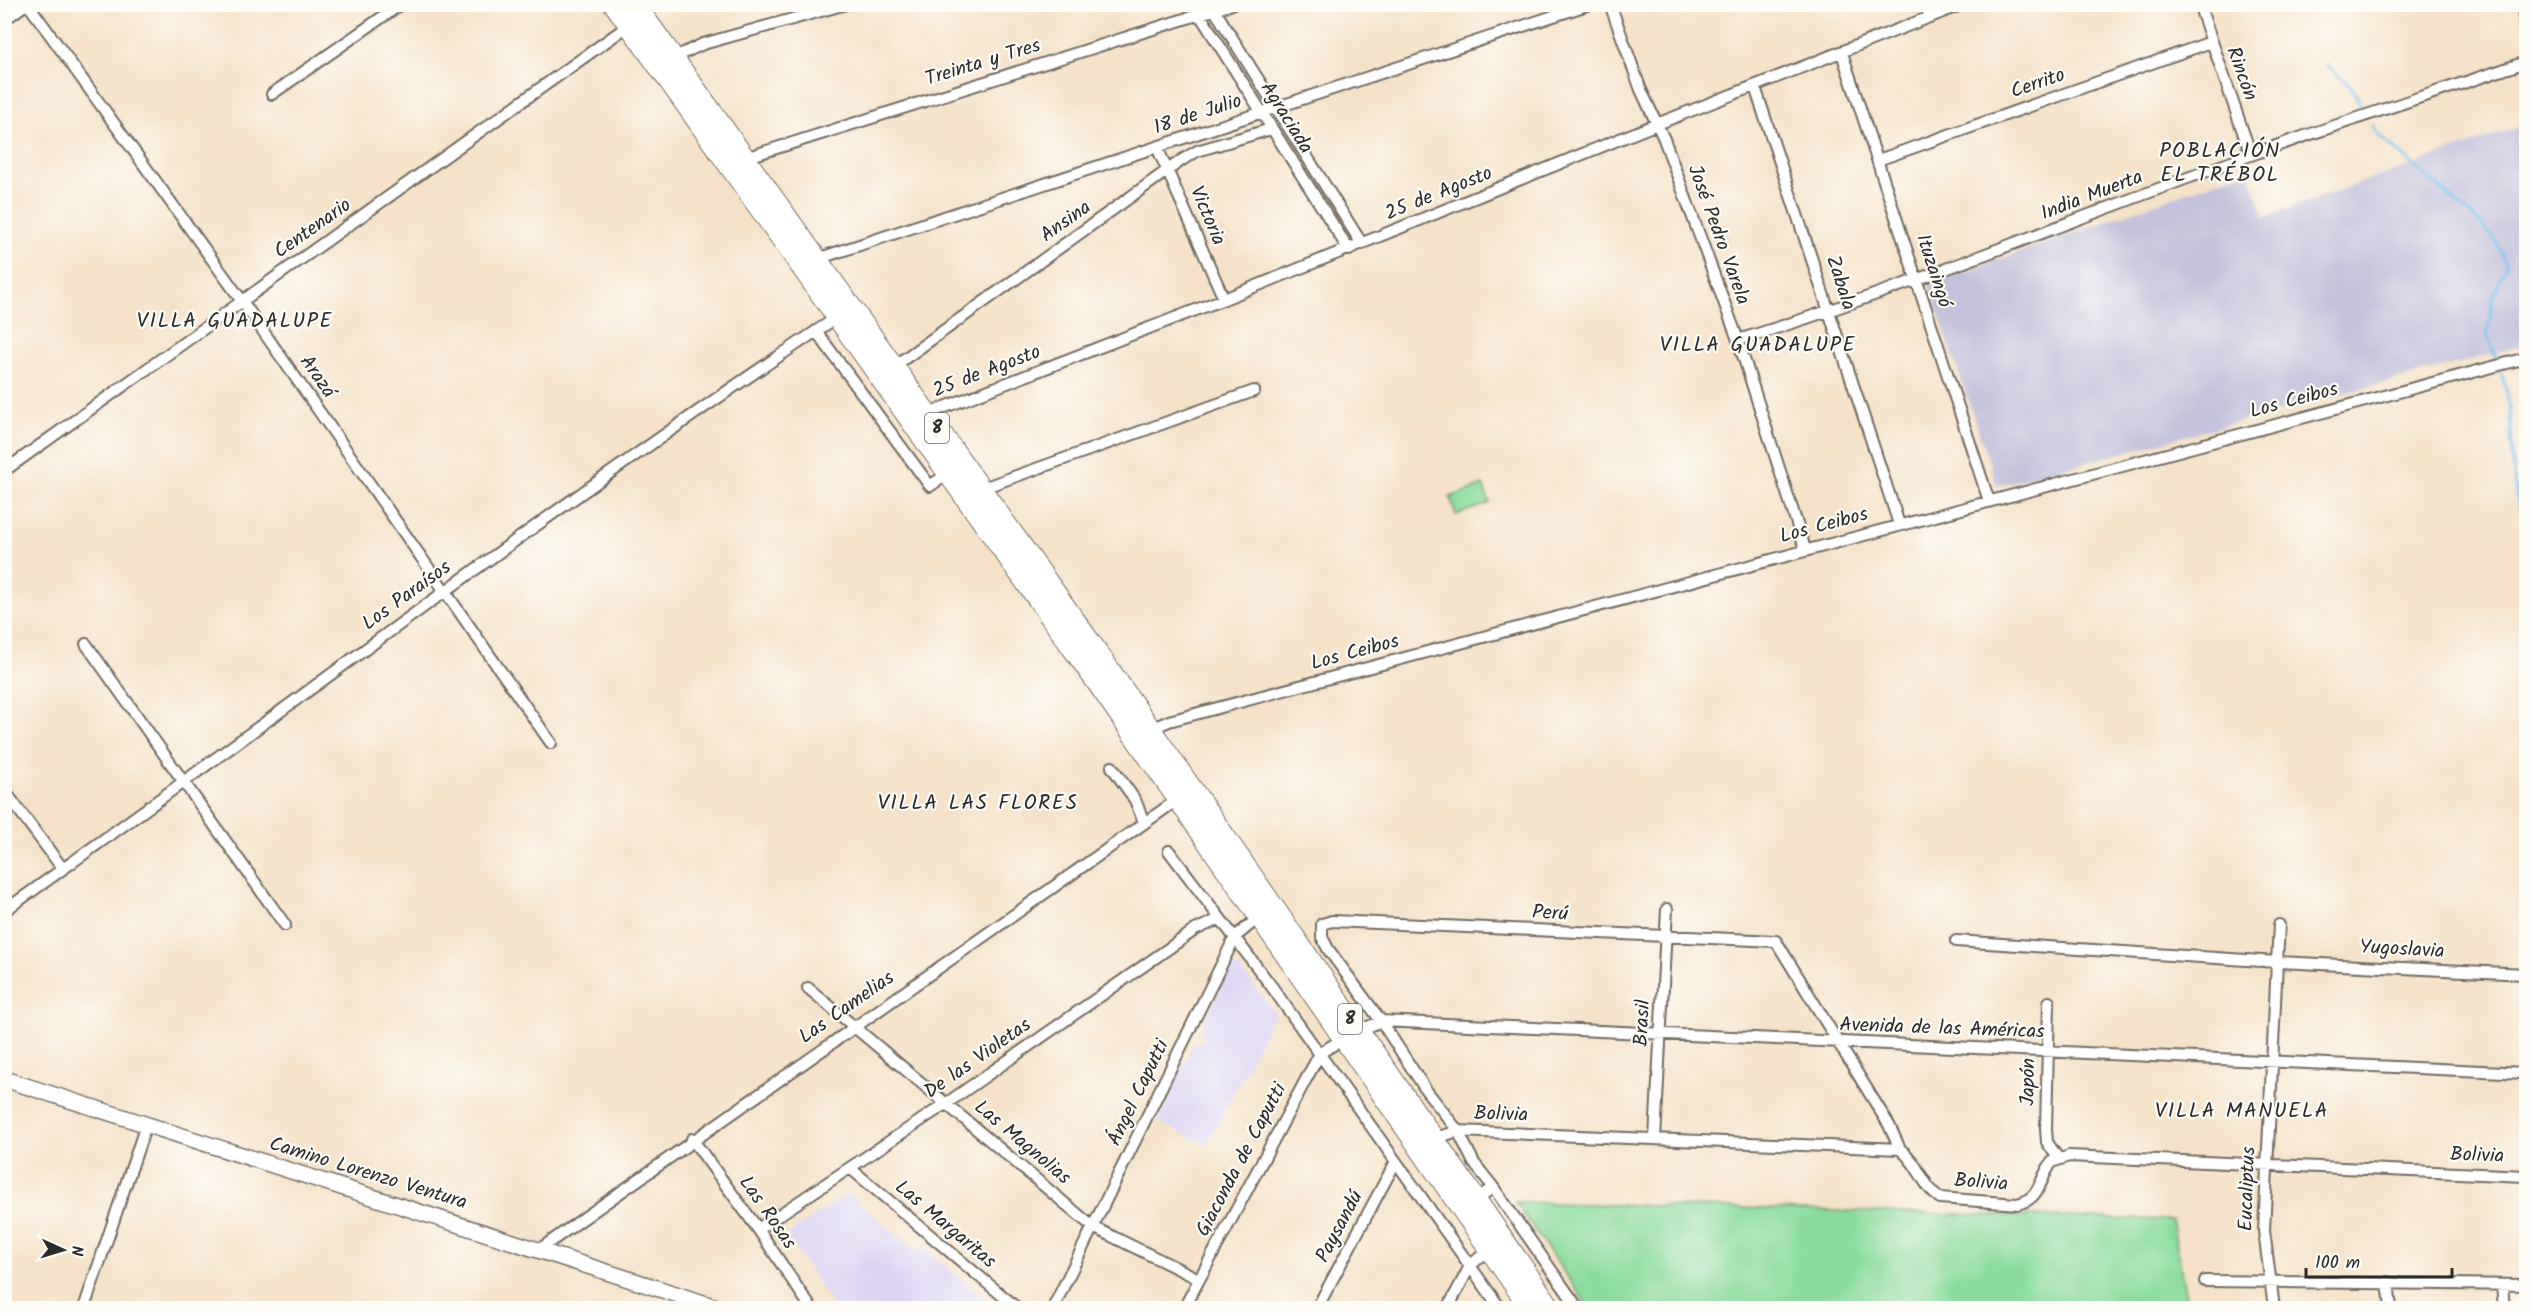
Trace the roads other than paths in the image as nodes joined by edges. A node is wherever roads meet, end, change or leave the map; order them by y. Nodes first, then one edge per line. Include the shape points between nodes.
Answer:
1 (27, 4) edge
2 (400, 4) edge
3 (614, 4) edge
4 (846, 4) edge
5 (1193, 4) edge
6 (1232, 4) edge
7 (1590, 4) edge
8 (1610, 4) edge
9 (1925, 4) edge
10 (1963, 4) edge
11 (2199, 4) edge
12 (2523, 4) edge
13 (1213, 7) edge
14 (636, 15) edge
15 (1200, 15) junction
16 (1930, 18) junction
17 (4, 20) edge
18 (2211, 42) junction
19 (2526, 45) edge
20 (1842, 53) junction
21 (673, 58) junction
22 (2526, 62) edge
23 (1755, 87) junction
24 (272, 94) dead end
25 (1277, 109) junction
26 (1261, 114) junction
27 (1657, 124) junction
28 (1271, 129) junction
29 (1157, 147) junction
30 (2251, 155) junction
31 (745, 158) junction
32 (1878, 160) junction
33 (1168, 171) junction
34 (1362, 244) junction
35 (1349, 250) junction
36 (817, 259) junction
37 (1918, 280) junction
38 (1224, 300) junction
39 (242, 301) junction
40 (1830, 312) junction
41 (836, 318) junction
42 (816, 331) junction
43 (1738, 340) junction
44 (2526, 358) edge
45 (893, 367) junction
46 (1254, 391) dead end
47 (927, 414) junction
48 (4, 471) edge
49 (948, 474) junction
50 (980, 489) junction
51 (1989, 501) junction
52 (1899, 524) junction
53 (1805, 549) junction
54 (444, 590) junction
55 (86, 645) dead end
56 (1143, 734) junction
57 (551, 743) dead end
58 (1112, 767) dead end
59 (185, 783) junction
60 (4, 790) edge
61 (1177, 800) junction
62 (1144, 822) junction
63 (1169, 851) dead end
64 (63, 869) junction
65 (1667, 909) dead end
66 (4, 911) edge
67 (1266, 912) junction
68 (1219, 919) junction
69 (285, 925) dead end
70 (2279, 925) dead end
71 (1235, 937) junction
72 (1666, 937) junction
73 (1956, 941) dead end
74 (2277, 962) junction
75 (2526, 974) edge
76 (808, 988) dead end
77 (2049, 1002) dead end
78 (1381, 1021) junction
79 (855, 1025) junction
80 (1660, 1033) junction
81 (1351, 1035) junction
82 (1838, 1043) junction
83 (2047, 1051) junction
84 (1320, 1053) junction
85 (2271, 1063) junction
86 (2526, 1073) edge
87 (4, 1079) edge
88 (947, 1103) junction
89 (146, 1125) junction
90 (1458, 1131) junction
91 (692, 1139) junction
92 (1433, 1139) junction
93 (1655, 1139) junction
94 (1900, 1149) junction
95 (2058, 1158) junction
96 (1395, 1163) junction
97 (2267, 1166) junction
98 (850, 1168) junction
99 (2526, 1176) edge
100 (1493, 1186) junction
101 (1476, 1200) junction
102 (1093, 1227) junction
103 (758, 1229) junction
104 (540, 1249) junction
105 (1489, 1249) junction
106 (1470, 1266) junction
107 (1199, 1279) junction
108 (2205, 1281) dead end
109 (2271, 1281) junction
110 (2388, 1282) junction
111 (2502, 1285) junction
112 (2526, 1285) edge
113 (84, 1308) edge
114 (719, 1308) edge
115 (811, 1308) edge
116 (1017, 1308) edge
117 (1053, 1308) edge
118 (1184, 1308) edge
119 (1317, 1308) edge
120 (1448, 1308) edge
121 (1500, 1308) edge
122 (1530, 1308) edge
123 (1551, 1308) edge
124 (1578, 1308) edge
125 (2274, 1308) edge
126 (2391, 1308) edge
127 (2504, 1308) edge

1 - 17 street
1 - 39 street, Arazá
2 - 24 street
3 - 14 highway, 8
4 - 21 street via 703,44
5 - 15 street, Agraciada
6 - 13 street, Treinta y Tres
7 - 25 street, 18 de Julio
8 - 27 street, José Pedro Varela
9 - 16 street
10 - 16 street, 25 de Agosto
11 - 18 street, Rincón
12 - 19 street
13 - 15 street, Treinta y Tres
13 - 25 street, Agraciada
14 - 21 highway, 8
14 - 39 street, Centenario
14 - 41 highway, 8
15 - 26 street, Agraciada
15 - 31 street, Treinta y Tres
16 - 20 street, 25 de Agosto
18 - 30 street, Rincón
18 - 32 street, Cerrito
20 - 23 street, 25 de Agosto
20 - 32 street, Ituzaingó
21 - 31 highway, 8
22 - 30 street, India Muerta
23 - 27 street, 25 de Agosto
23 - 40 street, Zabala
25 - 26 street, 18 de Julio
25 - 34 street, Agraciada
26 - 28 street, Agraciada
26 - 29 street, 18 de Julio
27 - 34 street, 25 de Agosto
27 - 43 street, José Pedro Varela
28 - 33 street, Ansina via 1197,151
28 - 35 street, Agraciada
29 - 33 street, Victoria
29 - 36 street, 18 de Julio
30 - 37 street, India Muerta
31 - 36 highway, 8
32 - 37 street, Ituzaingó
33 - 38 street, Victoria
33 - 45 street, Ansina
34 - 35 street, 25 de Agosto
35 - 38 street, 25 de Agosto
36 - 45 highway, 8
37 - 40 street, India Muerta
37 - 51 street, Ituzaingó
38 - 47 street, 25 de Agosto
39 - 48 street, Centenario
39 - 54 street, Arazá
40 - 43 street, India Muerta
40 - 52 street, Zabala
41 - 42 street, Los Paraísos
41 - 49 highway, 8
42 - 49 street via 930,486
42 - 54 street, Los Paraísos
43 - 53 street, José Pedro Varela
44 - 51 street, Los Ceibos
45 - 47 highway, 8
46 - 50 street
47 - 50 highway, 8
49 - 56 highway, 8
50 - 56 highway, 8
51 - 52 street, Los Ceibos
52 - 53 street, Los Ceibos
53 - 56 street, Los Ceibos via 1180,718
54 - 57 street, Arazá
54 - 59 street, Los Paraísos
55 - 59 street
56 - 61 highway, 8
56 - 67 highway, 8
58 - 62 street via 1135,800
59 - 64 street, Los Paraísos
59 - 69 street
60 - 64 street
61 - 62 street, Las Camelias
61 - 67 highway, 8
62 - 79 street, Las Camelias
63 - 68 street
64 - 66 street, Los Paraísos
65 - 72 street, Brasil
67 - 71 street, Ángel Caputti
67 - 81 highway, 8
68 - 71 street
68 - 88 street, De las Violetas via 1195,930
70 - 74 street, Eucaliptus
71 - 84 street
71 - 102 street, Ángel Caputti
72 - 78 street, Perú via 1332,921 1322,924 1322,937 1328,949
72 - 80 street, Brasil
72 - 82 street, Perú via 1776,941
73 - 74 street, Yugoslavia
74 - 75 street, Yugoslavia
74 - 85 street, Eucaliptus
76 - 79 street, Las Magnolias
77 - 83 street, Japón
78 - 80 street, Avenida de las Américas
78 - 81 street, Avenida de las Américas
78 - 90 street via 1425,1090
79 - 88 street, Las Magnolias
79 - 91 street, Las Camelias
80 - 82 street, Avenida de las Américas
80 - 93 street, Brasil
81 - 84 street
81 - 92 highway, 8
81 - 105 highway, 8
82 - 83 street, Avenida de las Américas
82 - 94 street
83 - 85 street, Avenida de las Américas
83 - 95 street, Japón via 2047,1142
84 - 96 street
84 - 107 street, Giaconda de Caputti
85 - 86 street, Avenida de las Américas
85 - 97 street, Eucaliptus
87 - 89 street, Camino Lorenzo Ventura
88 - 98 street, De las Violetas
88 - 102 street, Las Magnolias
89 - 104 street, Camino Lorenzo Ventura
89 - 113 street
90 - 92 street, Bolivia
90 - 93 street, Bolivia
90 - 100 street via 1474,1162
91 - 103 street, Las Rosas
91 - 104 street, Las Camelias
92 - 101 highway, 8
93 - 94 street, Bolivia
94 - 95 street, Bolivia via 1909,1156 1931,1192 1940,1198 2017,1204 2035,1195 2046,1169
95 - 97 street, Bolivia
96 - 106 street
96 - 119 street, Paysandú
97 - 99 street, Bolivia
97 - 109 street, Eucaliptus via 2264,1231
98 - 103 street, De las Violetas
98 - 116 street, Las Margaritas
100 - 101 street
100 - 124 street
101 - 123 highway, 8
102 - 107 street, Las Magnolias
102 - 117 street, Ángel Caputti
103 - 115 street, Las Rosas
104 - 114 street, Camino Lorenzo Ventura
105 - 106 street
105 - 122 highway, 8
106 - 120 street
106 - 121 street
107 - 118 street, Giaconda de Caputti
108 - 109 street
109 - 110 street
109 - 125 street, Eucaliptus
110 - 111 street
110 - 126 street
111 - 112 street
111 - 127 street

